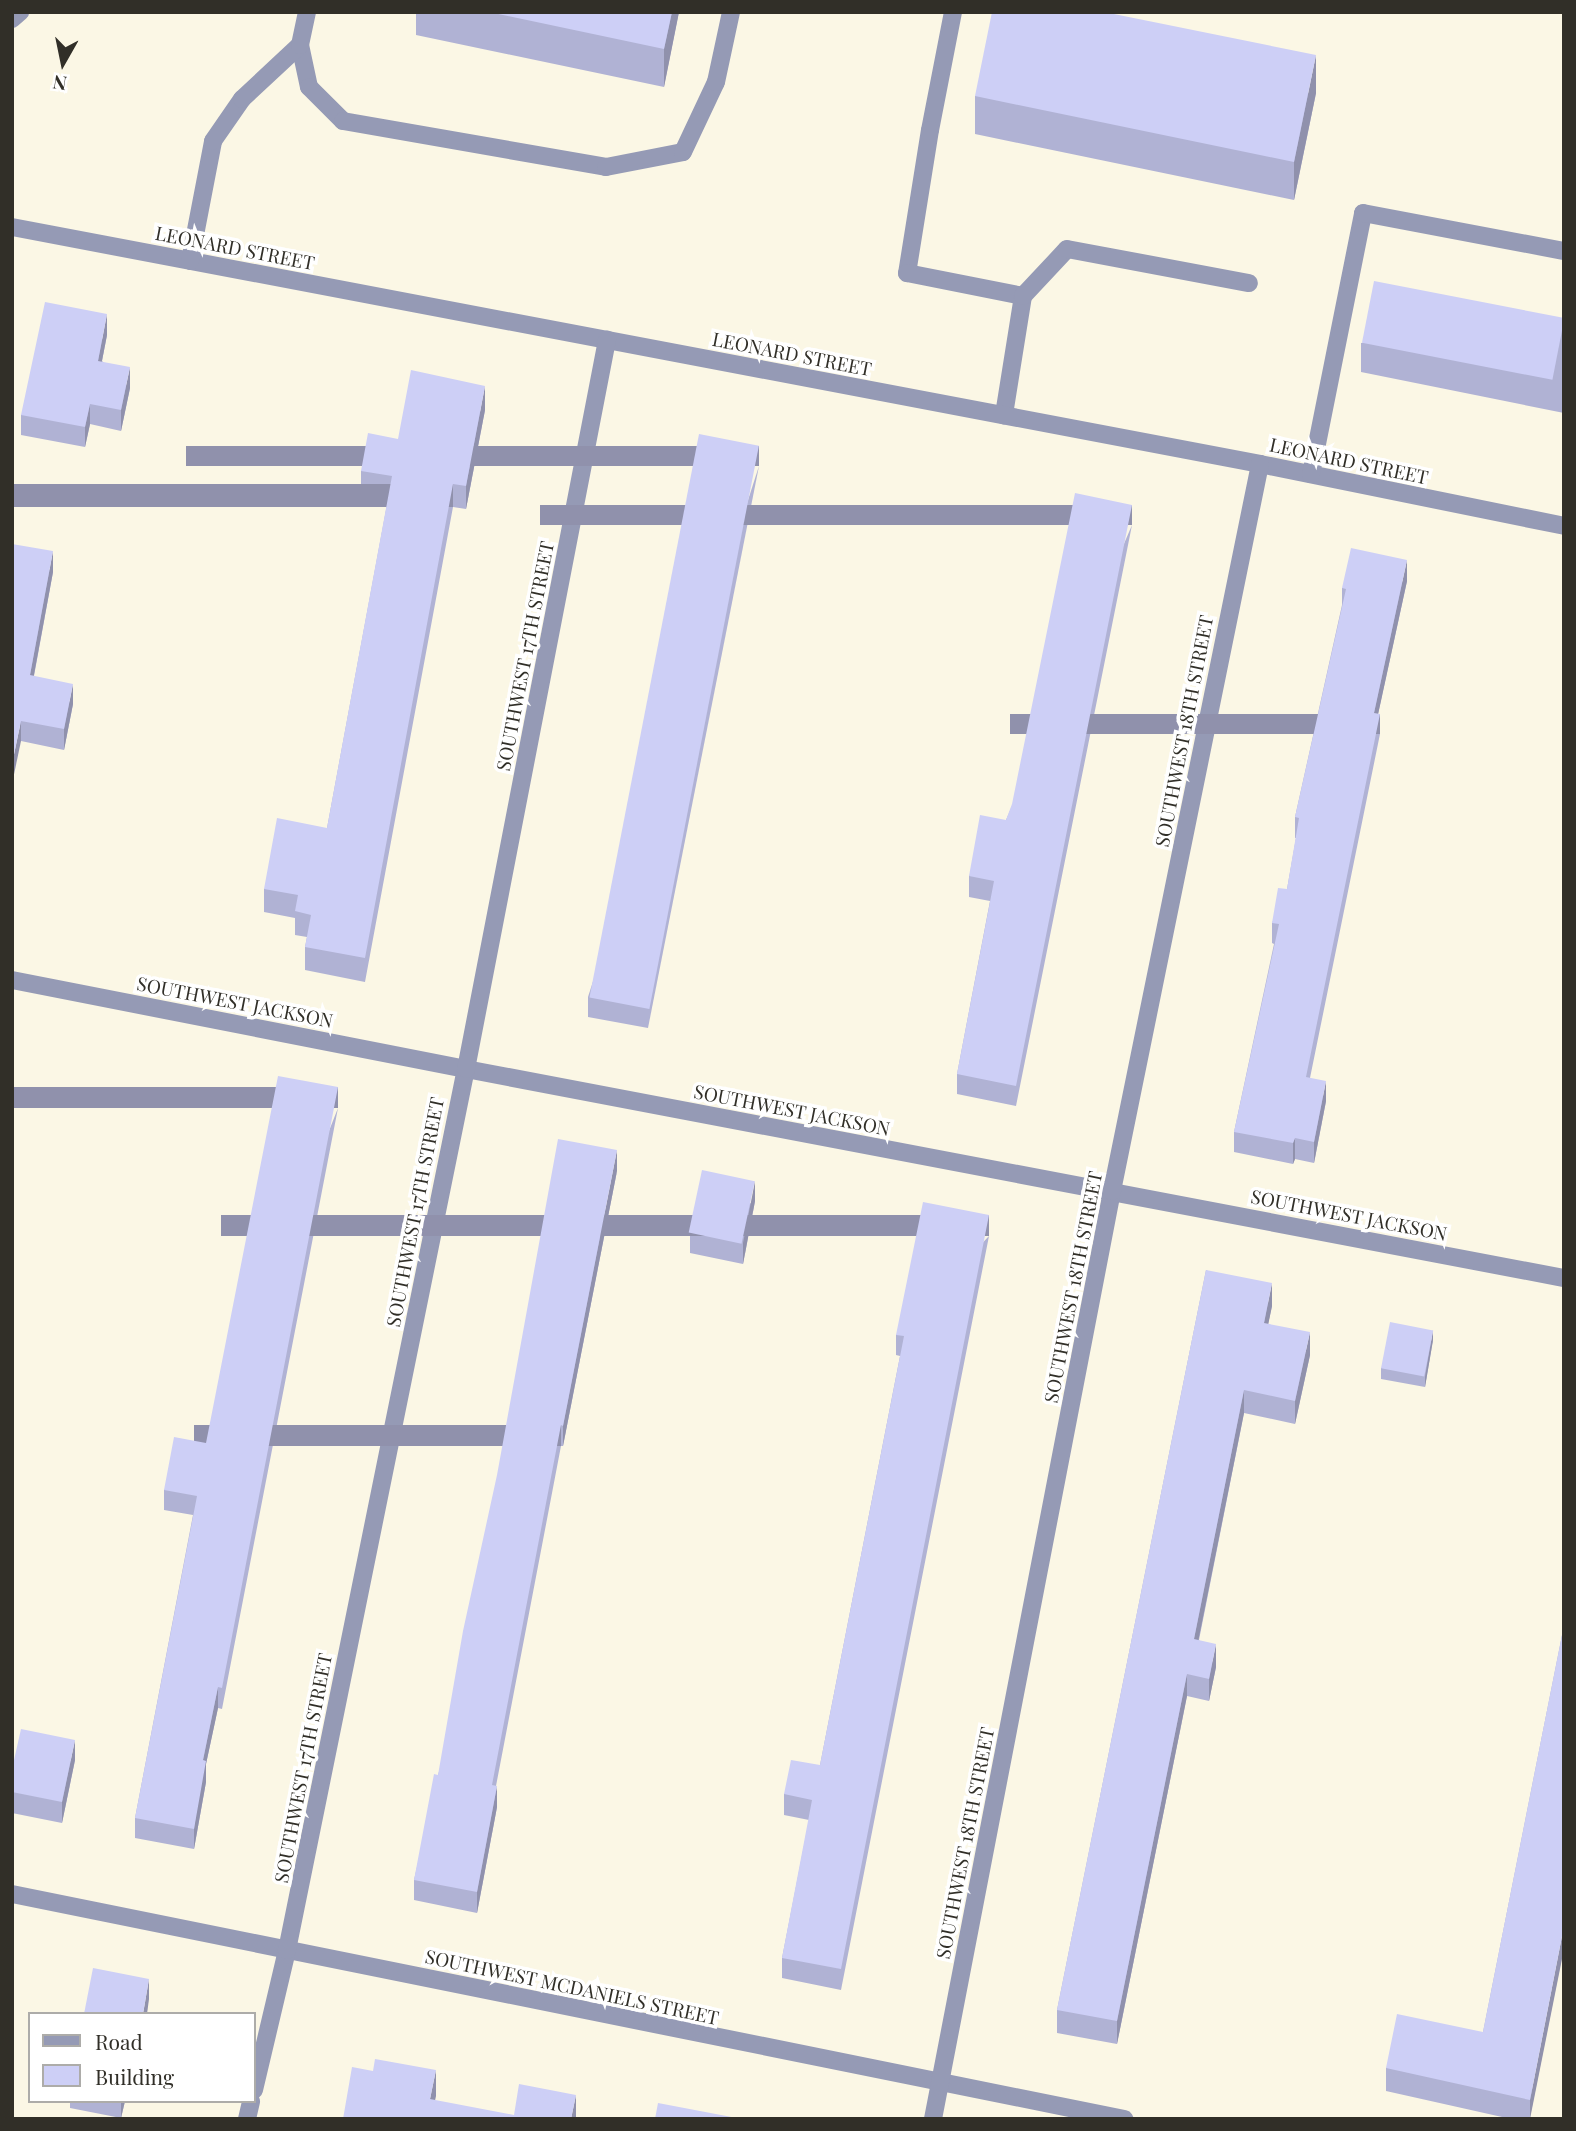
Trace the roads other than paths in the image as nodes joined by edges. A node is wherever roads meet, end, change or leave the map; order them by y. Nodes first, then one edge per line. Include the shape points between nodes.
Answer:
1 (20, 12) edge
2 (307, 12) edge
3 (731, 12) edge
4 (953, 12) edge
5 (12, 19) edge
6 (300, 45) junction
7 (12, 227) edge
8 (1564, 251) edge
9 (190, 261) junction
10 (1249, 283) dead end
11 (1023, 296) junction
12 (607, 340) junction
13 (1004, 415) junction
14 (1260, 464) junction
15 (1311, 474) junction
16 (1564, 526) edge
17 (12, 980) edge
18 (466, 1069) junction
19 (1112, 1191) junction
20 (1564, 1278) edge
21 (12, 1894) edge
22 (287, 1950) junction
23 (256, 2082) edge
24 (940, 2083) junction
25 (933, 2119) edge
26 (1124, 2119) edge

1 - 5 street
2 - 6 street
3 - 6 street via 716,82 683,152 606,167 343,121 309,87
4 - 11 street via 907,273
6 - 9 street via 242,99 213,141
7 - 9 street, LEONARD STREET
8 - 15 street via 1363,213
9 - 12 street, LEONARD STREET
10 - 11 street via 1067,248
11 - 13 street
12 - 13 street, LEONARD STREET
12 - 18 street, SOUTHWEST 17TH STREET
13 - 14 street, LEONARD STREET
14 - 15 street, LEONARD STREET
14 - 19 street, SOUTHWEST 18TH STREET
15 - 16 street, LEONARD STREET
17 - 18 street, SOUTHWEST JACKSON
18 - 19 street, SOUTHWEST JACKSON
18 - 22 street, SOUTHWEST 17TH STREET
19 - 20 street, SOUTHWEST JACKSON
19 - 24 street, SOUTHWEST 18TH STREET
21 - 22 street, SOUTHWEST MCDANIELS STREET
22 - 23 street, SOUTHWEST 17TH STREET
22 - 24 street, SOUTHWEST MCDANIELS STREET
24 - 25 street, SOUTHWEST 18TH STREET
24 - 26 street, SOUTHWEST MCDANIELS STREET

